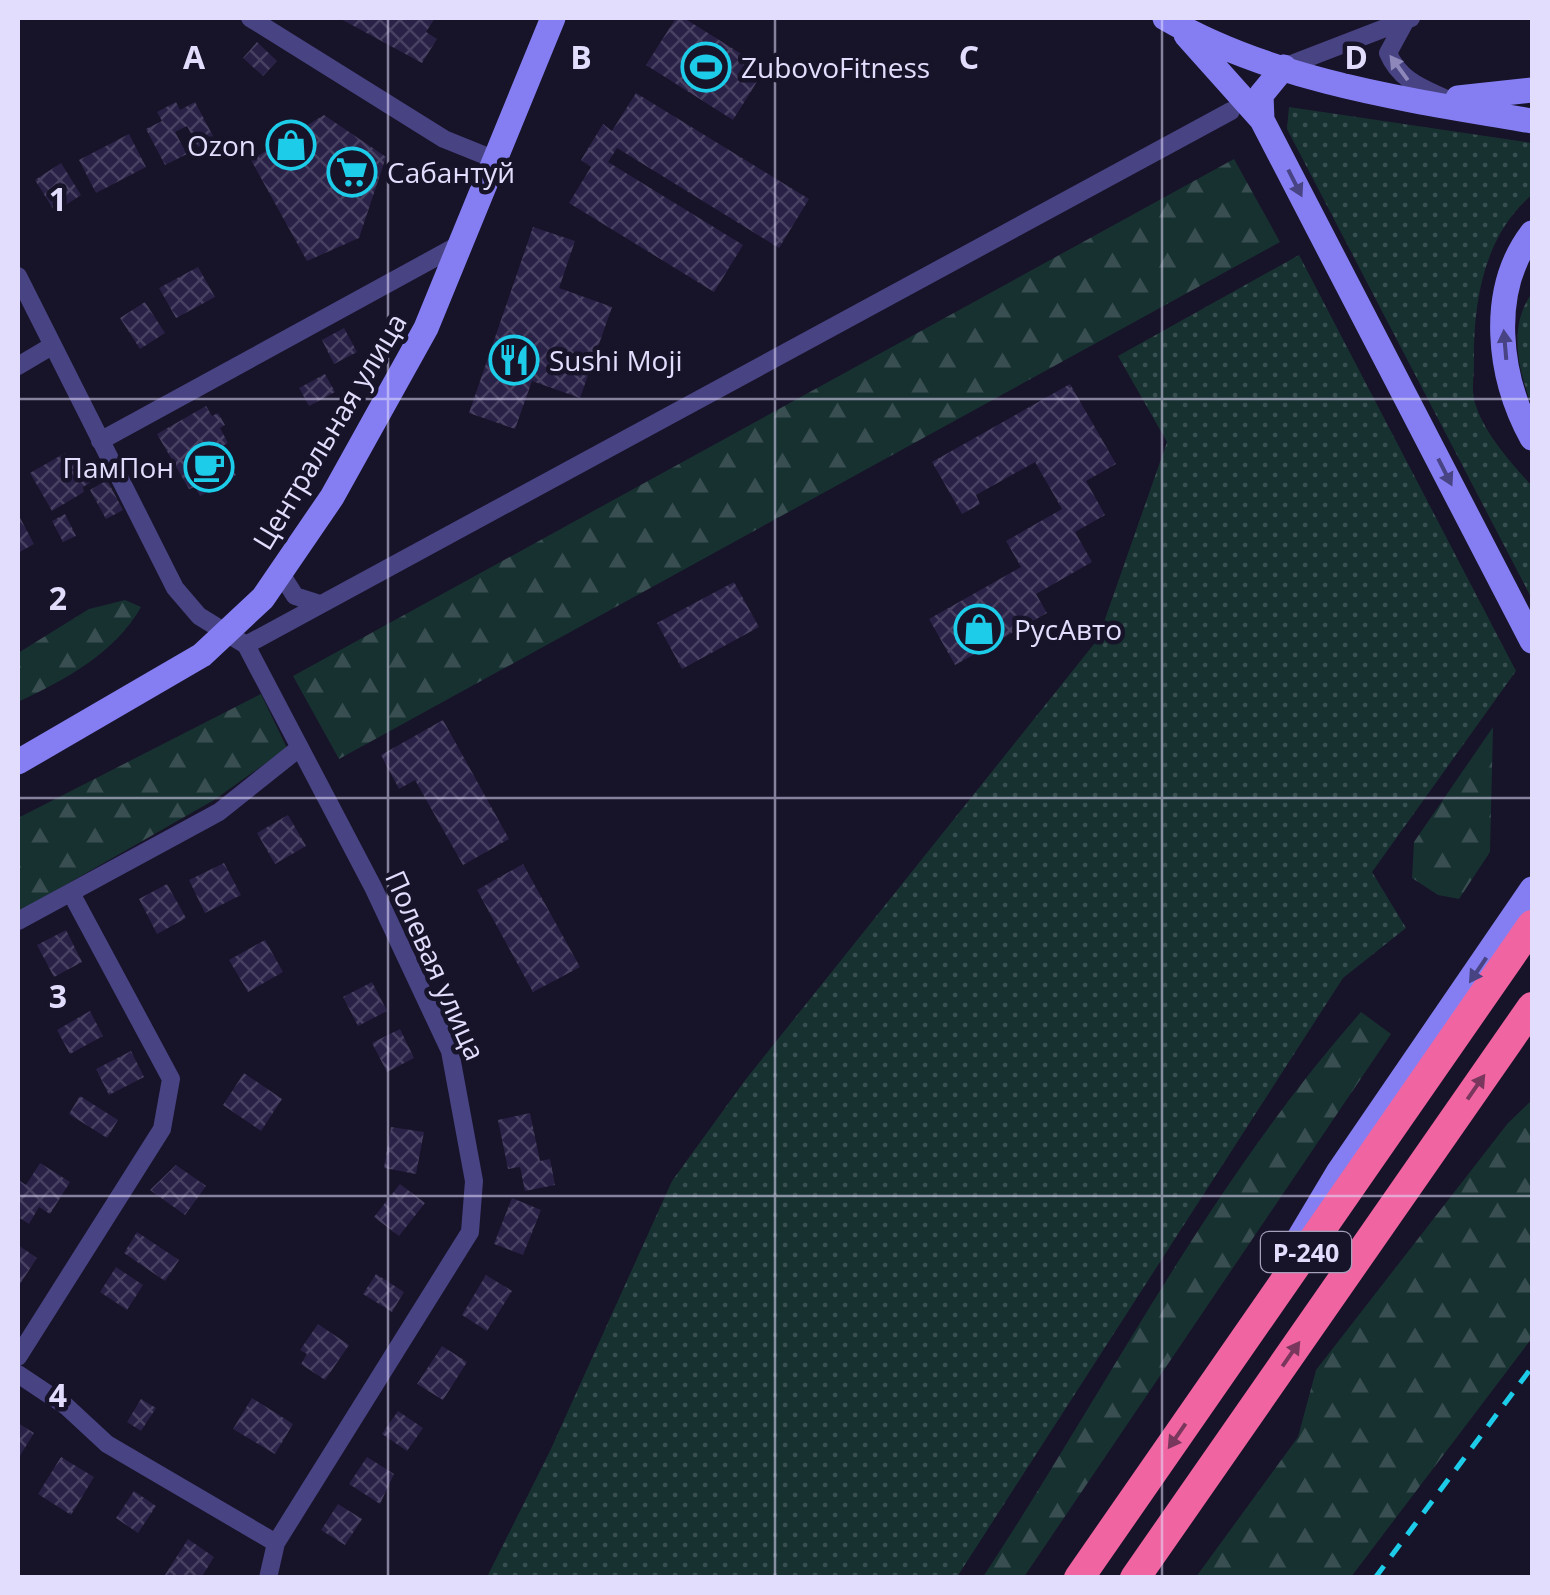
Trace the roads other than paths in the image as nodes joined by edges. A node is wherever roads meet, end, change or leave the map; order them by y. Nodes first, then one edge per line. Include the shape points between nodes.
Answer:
1 (250, 18) edge
2 (553, 18) edge
3 (1409, 19) edge
4 (1170, 21) edge
5 (1284, 68) junction
6 (1532, 90) edge
7 (1401, 98) junction
8 (1444, 99) junction
9 (1230, 110) dead end
10 (1262, 120) junction
11 (1532, 120) edge
12 (496, 160) junction
13 (1532, 233) edge
14 (462, 243) junction
15 (18, 276) edge
16 (50, 348) junction
17 (18, 366) edge
18 (1532, 438) edge
19 (100, 441) junction
20 (280, 572) junction
21 (320, 604) junction
22 (237, 639) junction
23 (1532, 641) edge
24 (298, 749) junction
25 (18, 762) edge
26 (1532, 889) edge
27 (71, 893) junction
28 (18, 922) edge
29 (1532, 926) edge
30 (1532, 1007) edge
31 (18, 1356) edge
32 (18, 1374) edge
33 (1213, 1385) junction
34 (276, 1543) junction
35 (268, 1578) edge
36 (1079, 1578) edge
37 (1135, 1578) edge

1 - 12 street via 444,139
2 - 12 main road, Центральная улица
3 - 5 street
8 -> 3 street via 1393,66 1388,53
4 - 5 main road
4 - 10 main road
5 - 7 main road
5 - 10 main road via 1261,95
6 - 8 main road
7 - 8 main road
7 - 11 main road
9 - 21 street
10 -> 23 main road
12 - 14 main road, Центральная улица
18 -> 13 main road via 1513,395 1503,331 1509,275
14 - 19 street
14 - 20 main road, Центральная улица via 391,397
15 - 16 street
16 - 17 street
16 - 19 street
19 - 22 street via 174,588 199,616
20 - 21 street via 295,596
20 - 22 main road, Центральная улица
21 - 22 street
22 - 24 street, Полевая улица
22 - 25 main road, Центральная улица
24 - 27 street via 219,812
24 - 34 street, Полевая улица via 373,887 450,1052 474,1180 470,1232
26 -> 33 main road via 1339,1172
27 - 28 street
27 - 31 street via 171,1080 162,1128
29 - 33 highway, Р-240
37 -> 30 highway, Р-240
32 - 34 street via 107,1444
33 -> 36 highway, Р-240
34 - 35 street, Полевая улица

